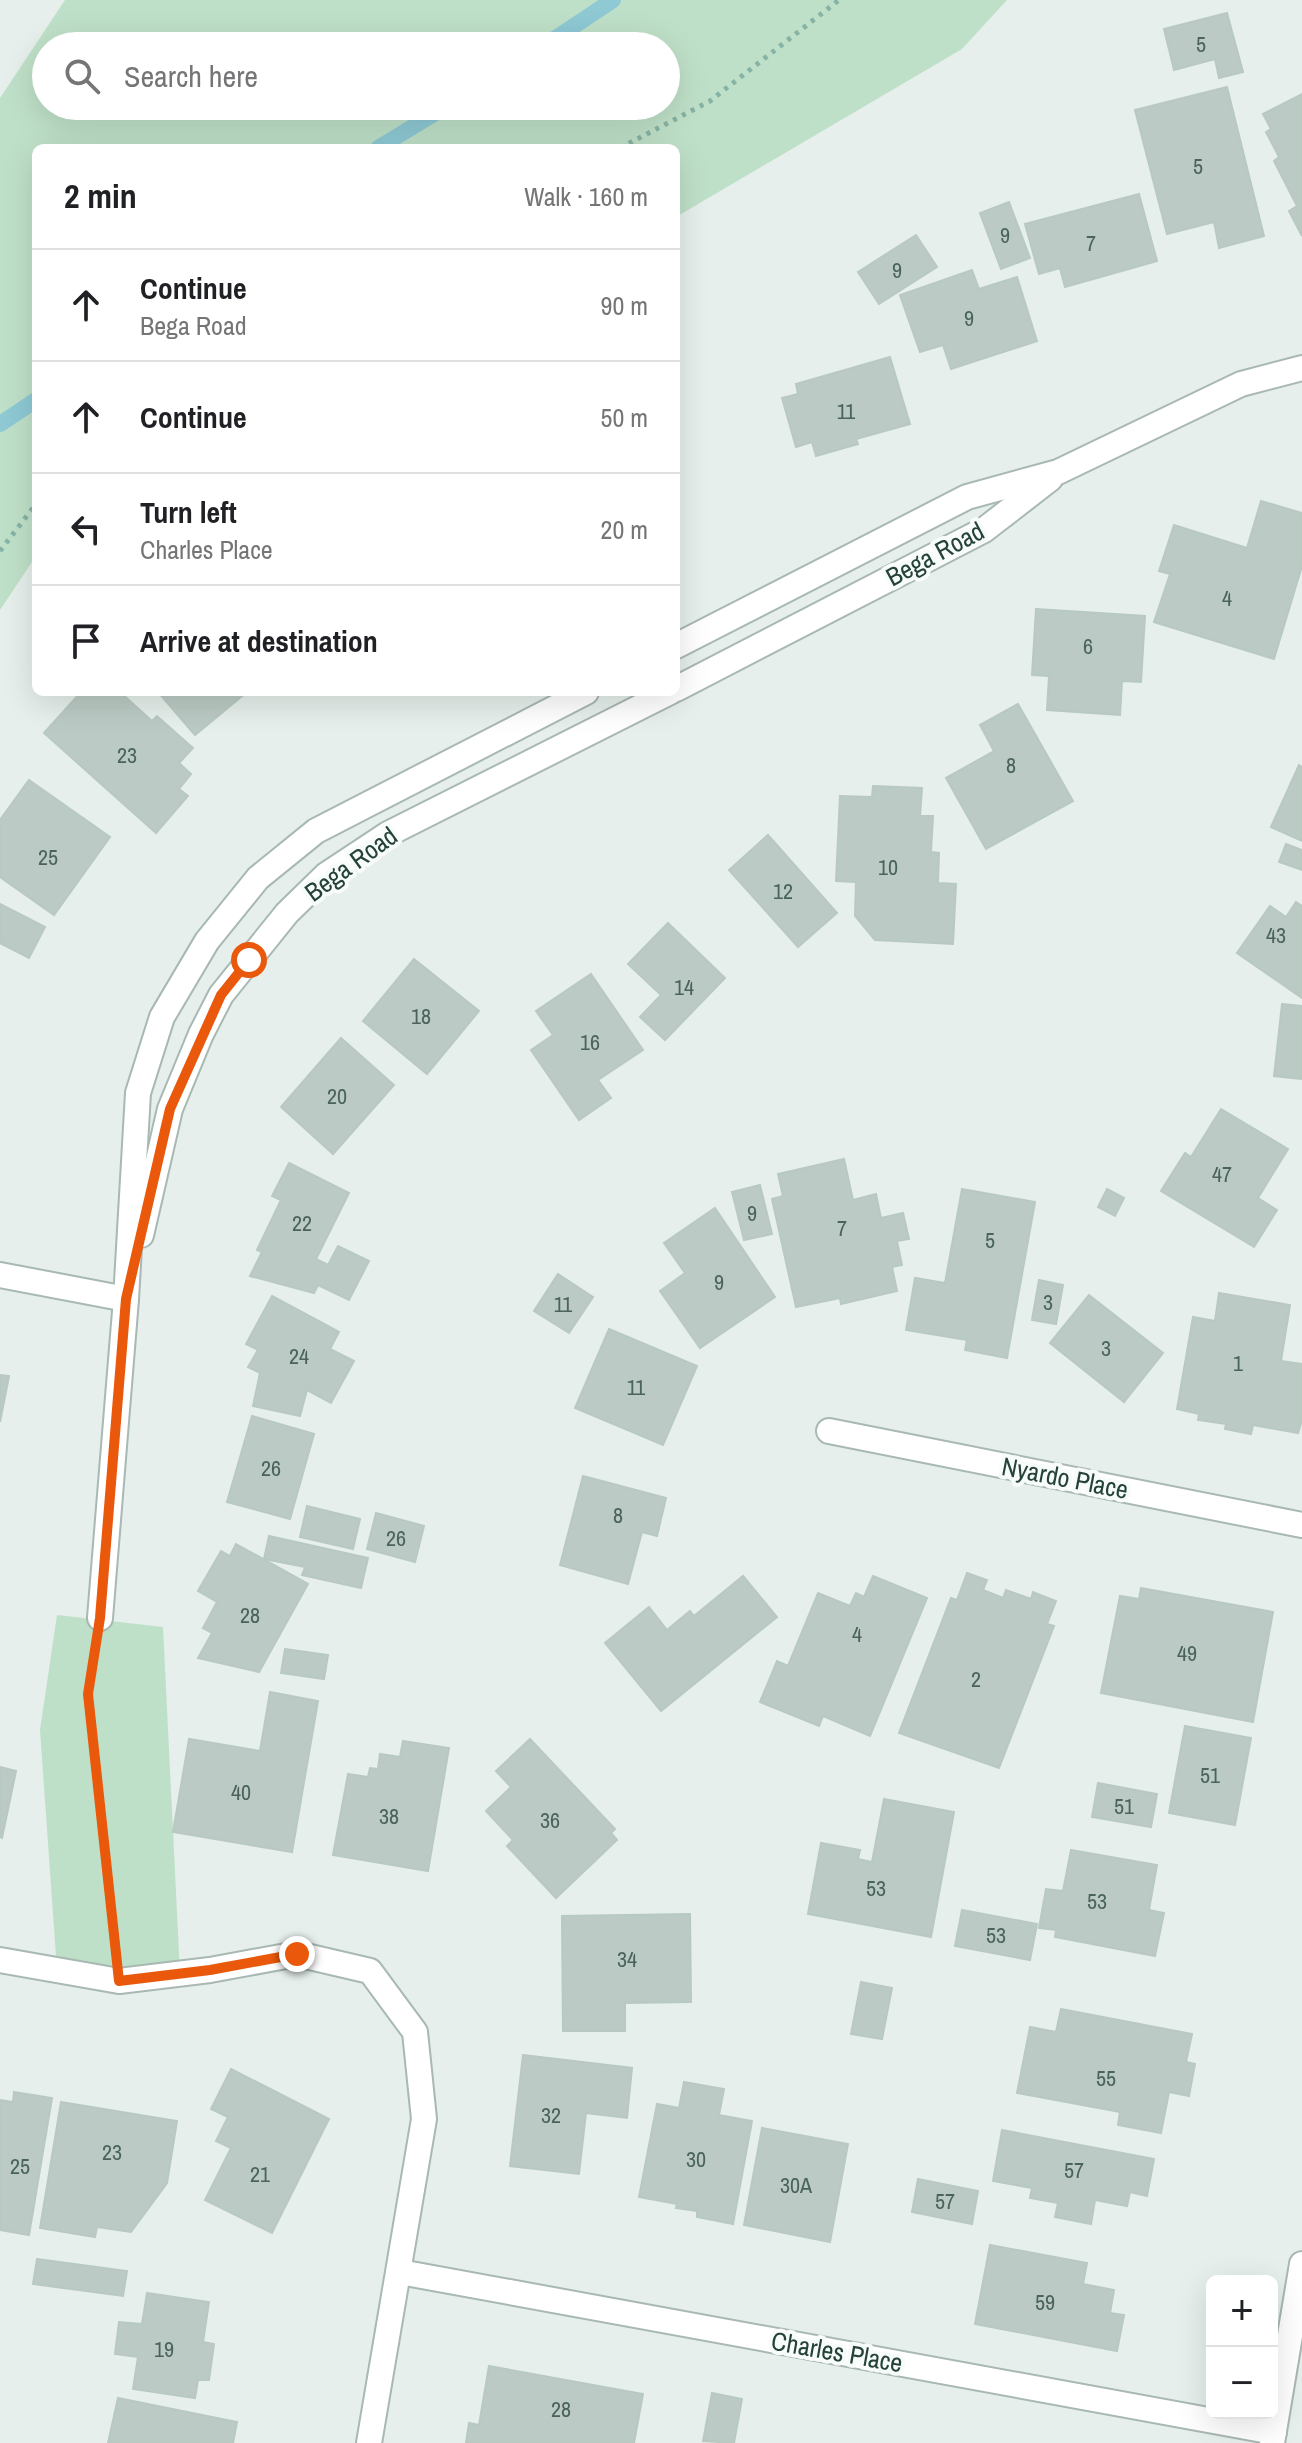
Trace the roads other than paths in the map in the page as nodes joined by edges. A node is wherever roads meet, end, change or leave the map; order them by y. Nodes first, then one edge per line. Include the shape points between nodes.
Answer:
1 (1302, 368) edge
2 (1058, 472) junction
3 (680, 644) edge
4 (680, 687) edge
5 (578, 696) edge
6 (662, 696) edge
7 (0, 1275) edge
8 (126, 1299) junction
9 (829, 1431) dead end
10 (1302, 1525) edge
11 (100, 1618) road end
12 (0, 1960) edge
13 (1302, 2264) edge
14 (400, 2272) junction
15 (1273, 2437) edge
16 (369, 2443) edge

1 - 2 street, Bega Road via 1241,384
2 - 3 street, Bega Road via 967,497
2 - 4 street, Bega Road via 984,530
5 - 8 street, Bega Road via 316,831 258,878 207,941 162,1017 138,1093
6 - 8 street, Bega Road via 388,834 326,875 287,913 221,995 175,1096
7 - 8 street
8 - 11 street, Bega Road
9 - 10 street, Nyardo Place
12 - 14 street via 119,1981 297,1954 370,1971 415,2032 417,2046 424,2119
13 - 15 street
14 - 15 street, Charles Place
14 - 16 street

